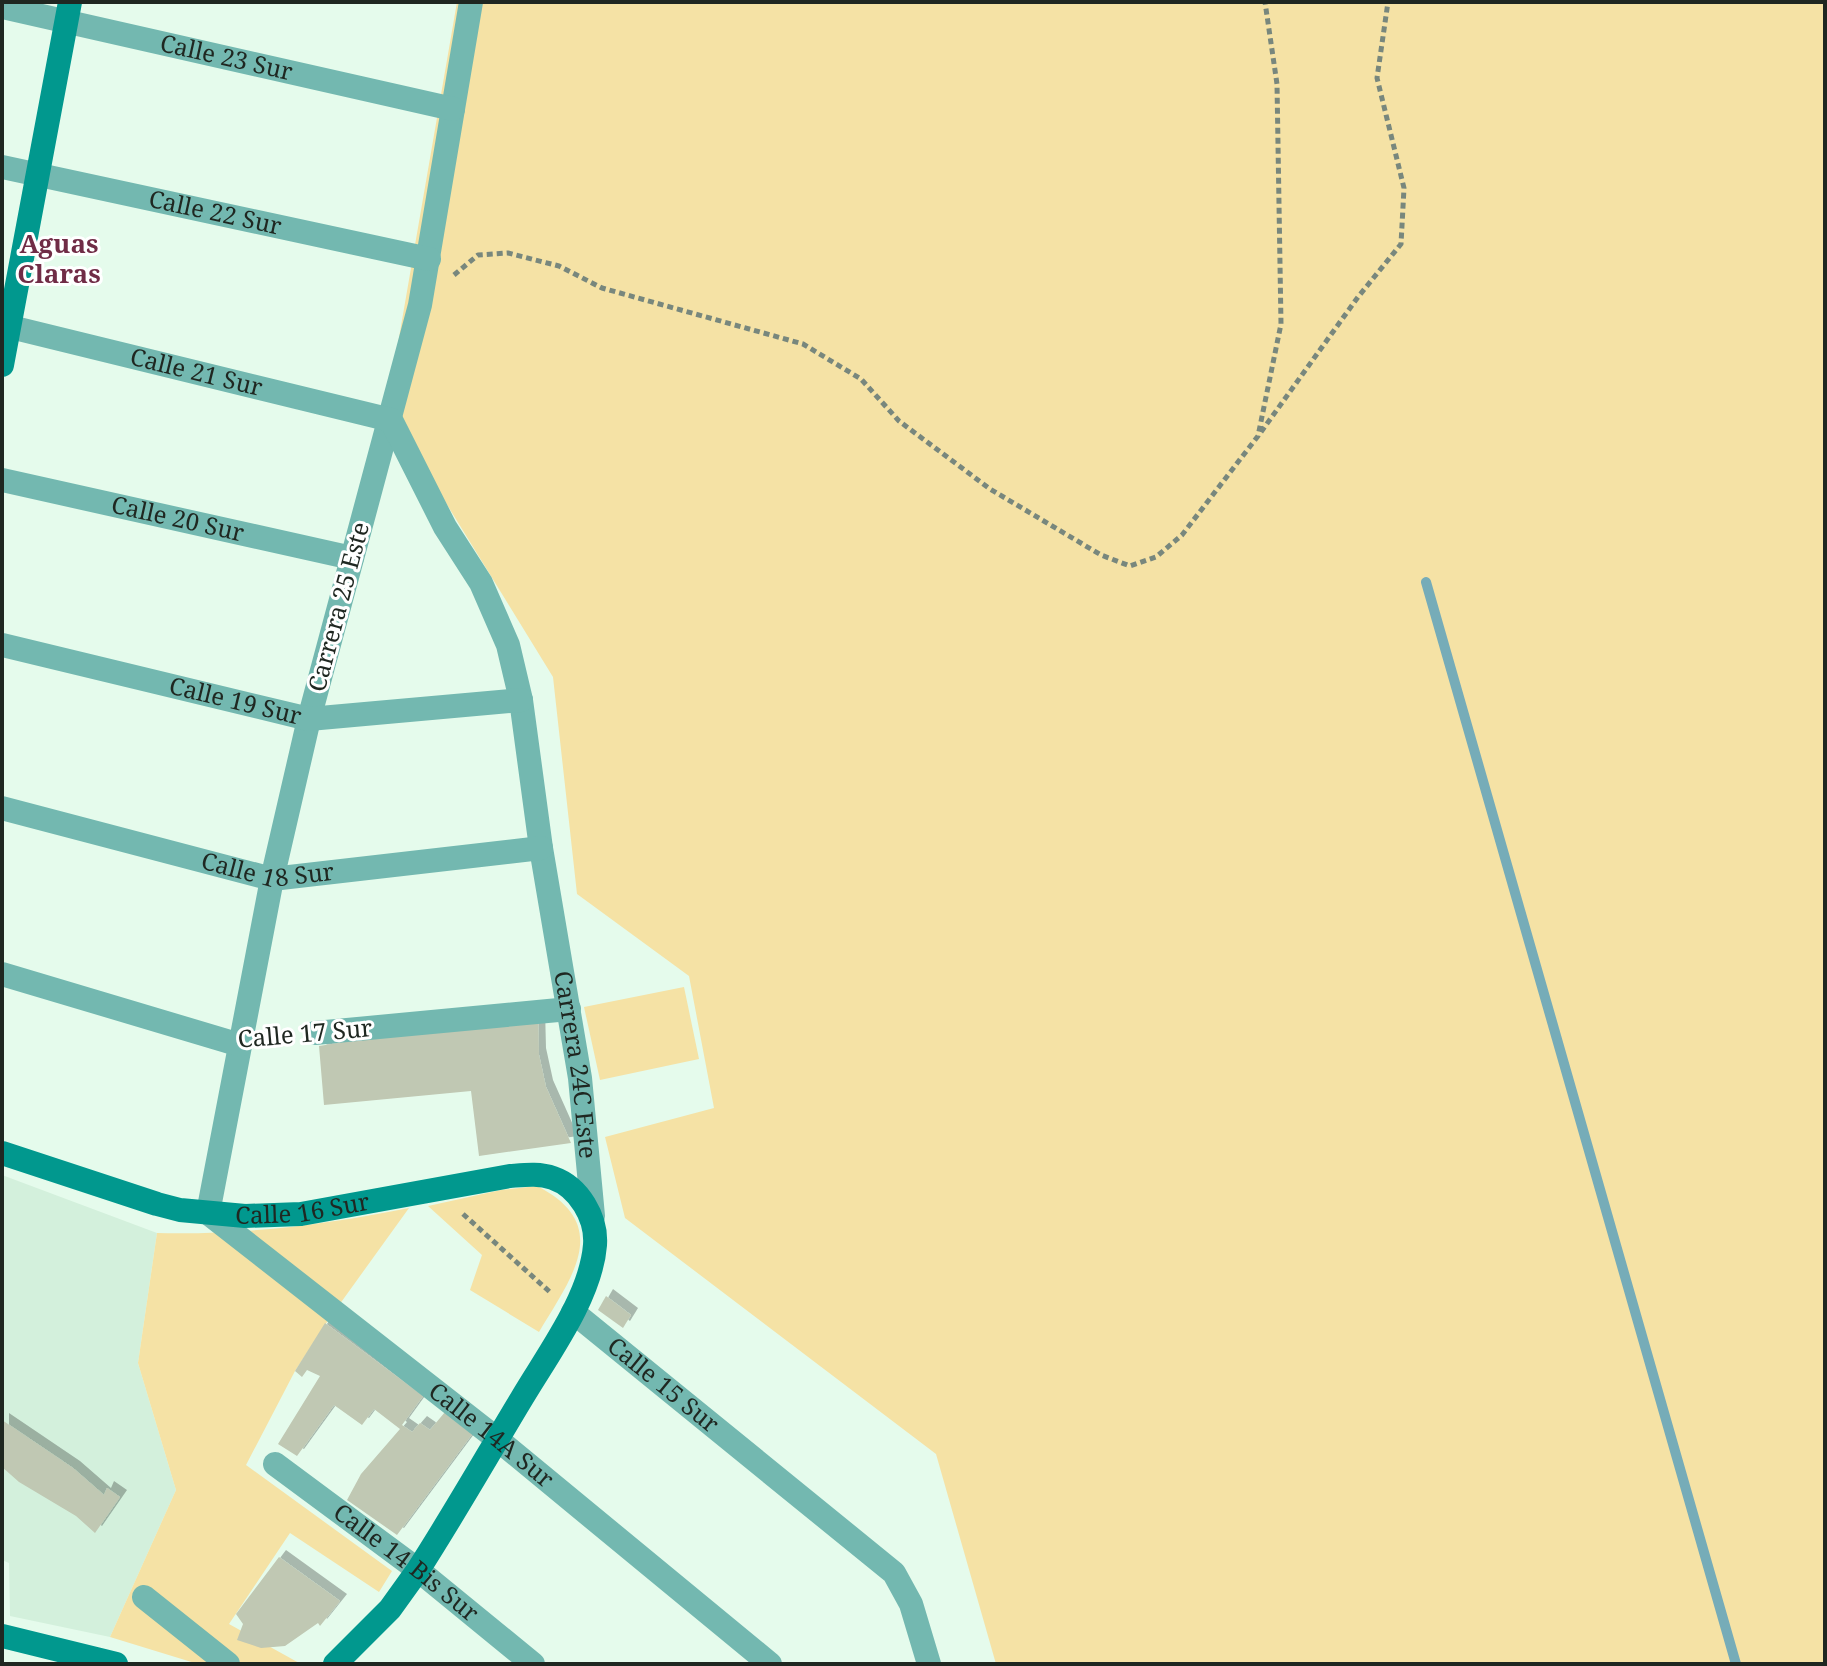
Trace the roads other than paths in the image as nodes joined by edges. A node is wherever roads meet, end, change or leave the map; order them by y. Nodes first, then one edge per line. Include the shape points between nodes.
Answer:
1 (471, 2) edge
2 (2, 7) edge
3 (68, 11) edge
4 (453, 109) junction
5 (2, 167) edge
6 (37, 175) junction
7 (429, 259) junction
8 (6, 326) edge
9 (2, 365) edge
10 (391, 420) junction
11 (2, 480) edge
12 (352, 558) junction
13 (2, 645) edge
14 (521, 700) junction
15 (309, 719) junction
16 (2, 808) edge
17 (541, 848) junction
18 (272, 879) junction
19 (2, 974) edge
20 (569, 1009) junction
21 (315, 1033) dead end
22 (240, 1045) junction
23 (2, 1153) edge
24 (208, 1213) junction
25 (593, 1216) junction
26 (573, 1312) junction
27 (497, 1439) junction
28 (275, 1464) dead end
29 (418, 1570) junction
30 (144, 1597) dead end
31 (2, 1636) edge
32 (116, 1664) edge
33 (228, 1664) edge
34 (335, 1664) edge
35 (533, 1664) edge
36 (770, 1664) edge
37 (929, 1664) edge

1 - 4 street, Carrera 25 Este
2 - 3 street, Calle 23 Sur
3 - 4 street, Calle 23 Sur
3 - 6 street
4 - 7 street, Carrera 25 Este
5 - 6 street, Calle 22 Sur
6 - 7 street, Calle 22 Sur
6 - 8 street
7 - 10 street, Carrera 25 Este
8 - 9 street
8 - 10 street, Calle 21 Sur
10 - 12 street, Carrera 25 Este
10 - 14 street, Carrera 24C Este via 445,527 481,583 508,645
11 - 12 street, Calle 20 Sur
12 - 15 street, Carrera 25 Este
13 - 15 street, Calle 19 Sur
14 - 15 street, Calle 19 Sur
14 - 17 street, Carrera 24C Este
15 - 18 street, Carrera 25 Este
16 - 18 street, Calle 18 Sur
17 - 18 street, Calle 18 Sur
17 - 20 street, Carrera 24C Este
18 - 22 street, Carrera 25 Este
19 - 22 street, Calle 17 Sur
20 - 21 street, Calle 17 Sur
20 - 25 street, Carrera 24C Este
22 - 24 street, Carrera 25 Este
23 - 24 street, Calle 16 Sur via 157,1204
24 - 25 street, Calle 16 Sur via 301,1214 510,1176 544,1176 569,1187
24 - 27 street, Calle 14A Sur
25 - 26 street, Carrera 24C Este via 592,1262
26 - 27 street, Carrera 24C Este
26 - 37 street, Calle 15 Sur via 894,1573 911,1604
27 - 29 street, Carrera 24C Este
27 - 36 street, Calle 14A Sur
28 - 29 street, Calle 14 Bis Sur
29 - 34 street, Carrera 24C Este via 390,1609
29 - 35 street, Calle 14 Bis Sur
30 - 33 street
31 - 32 street

